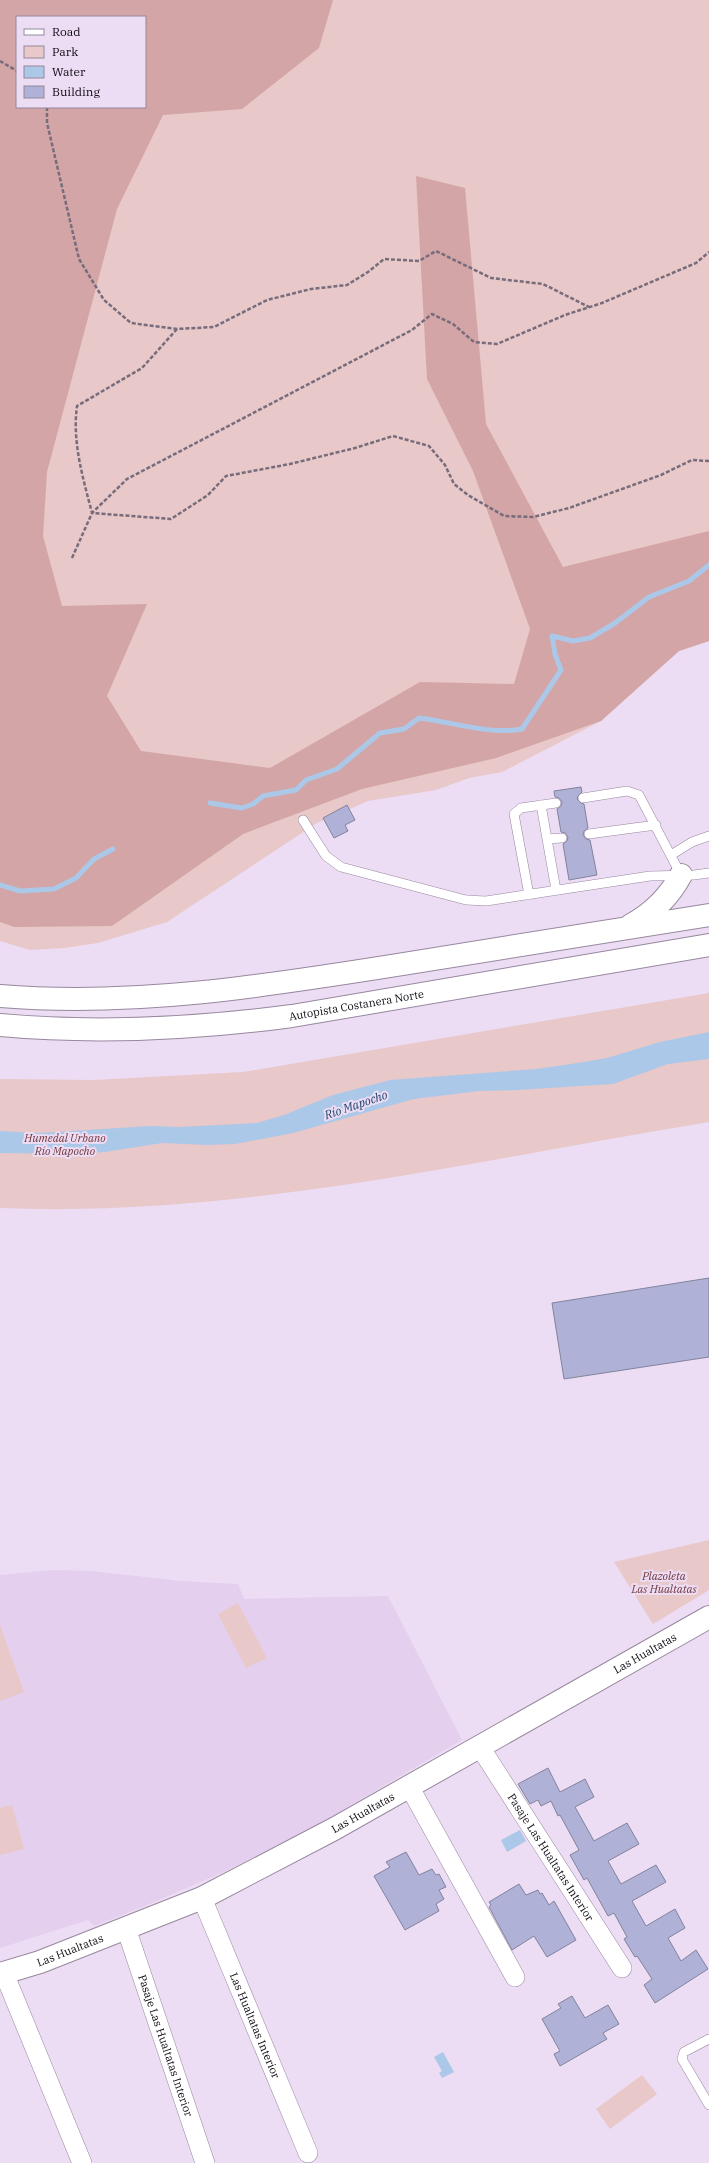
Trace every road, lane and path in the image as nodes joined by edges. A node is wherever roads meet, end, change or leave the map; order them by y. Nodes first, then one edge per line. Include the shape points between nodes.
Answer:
1 (0, 61) edge
2 (16, 70) edge
3 (47, 108) edge
4 (709, 252) edge
5 (590, 307) junction
6 (177, 329) junction
7 (709, 461) edge
8 (92, 513) junction
9 (72, 558) dead end
10 (583, 798) dead end
11 (556, 803) dead end
12 (541, 805) junction
13 (303, 820) dead end
14 (656, 825) junction
15 (589, 834) dead end
16 (709, 836) edge
17 (562, 838) dead end
18 (547, 839) junction
19 (671, 855) junction
20 (709, 873) edge
21 (680, 875) junction
22 (556, 890) junction
23 (529, 894) junction
24 (709, 915) edge
25 (625, 929) junction
26 (709, 945) edge
27 (0, 996) edge
28 (0, 1025) edge
29 (709, 1617) edge
30 (480, 1747) junction
31 (410, 1786) junction
32 (202, 1898) junction
33 (126, 1928) junction
34 (622, 1968) dead end
35 (2, 1973) edge
36 (515, 1977) dead end
37 (709, 2039) edge
38 (709, 2105) edge
39 (310, 2158) edge
40 (82, 2163) edge
41 (205, 2163) edge

1 - 2 path
3 - 6 path via 47,123 79,259 104,300 131,323
4 - 5 path via 696,263
5 - 6 path via 543,284 492,278 436,251 419,261 384,259 347,285 311,289 267,300 214,327
5 - 8 path via 497,344 474,342 453,324 432,314 412,330 127,479
6 - 8 path via 142,368 77,406 74,425
7 - 8 path via 692,460 660,475 569,508 533,517 504,516 454,484 445,465 429,446 393,436 290,464 226,476 208,495 171,519
8 - 9 path
10 - 14 lane via 627,791 636,793 642,797
11 - 12 lane
12 - 18 lane
12 - 23 lane via 521,808 514,814
13 - 23 lane via 326,856 341,867 466,900 486,901
14 - 15 lane
14 - 19 lane
16 - 19 lane via 692,842
17 - 18 lane
18 - 22 lane
19 - 21 lane
20 - 21 lane
21 - 22 lane via 650,876
21 - 25 main road via 666,898 656,908
22 - 23 lane
24 - 25 main road
25 - 27 main road via 311,979 218,991 101,999
26 - 28 main road, Autopista Costanera Norte via 292,1016 234,1023 120,1030 67,1030
29 - 30 main road, Las Hualtatas
30 - 31 main road, Las Hualtatas
30 - 34 street, Pasaje Las Hualtatas Interior
31 - 32 main road, Las Hualtatas
31 - 36 street
32 - 33 main road, Las Hualtatas
32 - 39 street, Las Hualtatas Interior
33 - 35 main road, Las Hualtatas via 40,1962
33 - 41 street, Pasaje Las Hualtatas Interior
35 - 40 street
37 - 38 lane via 684,2052 682,2059

